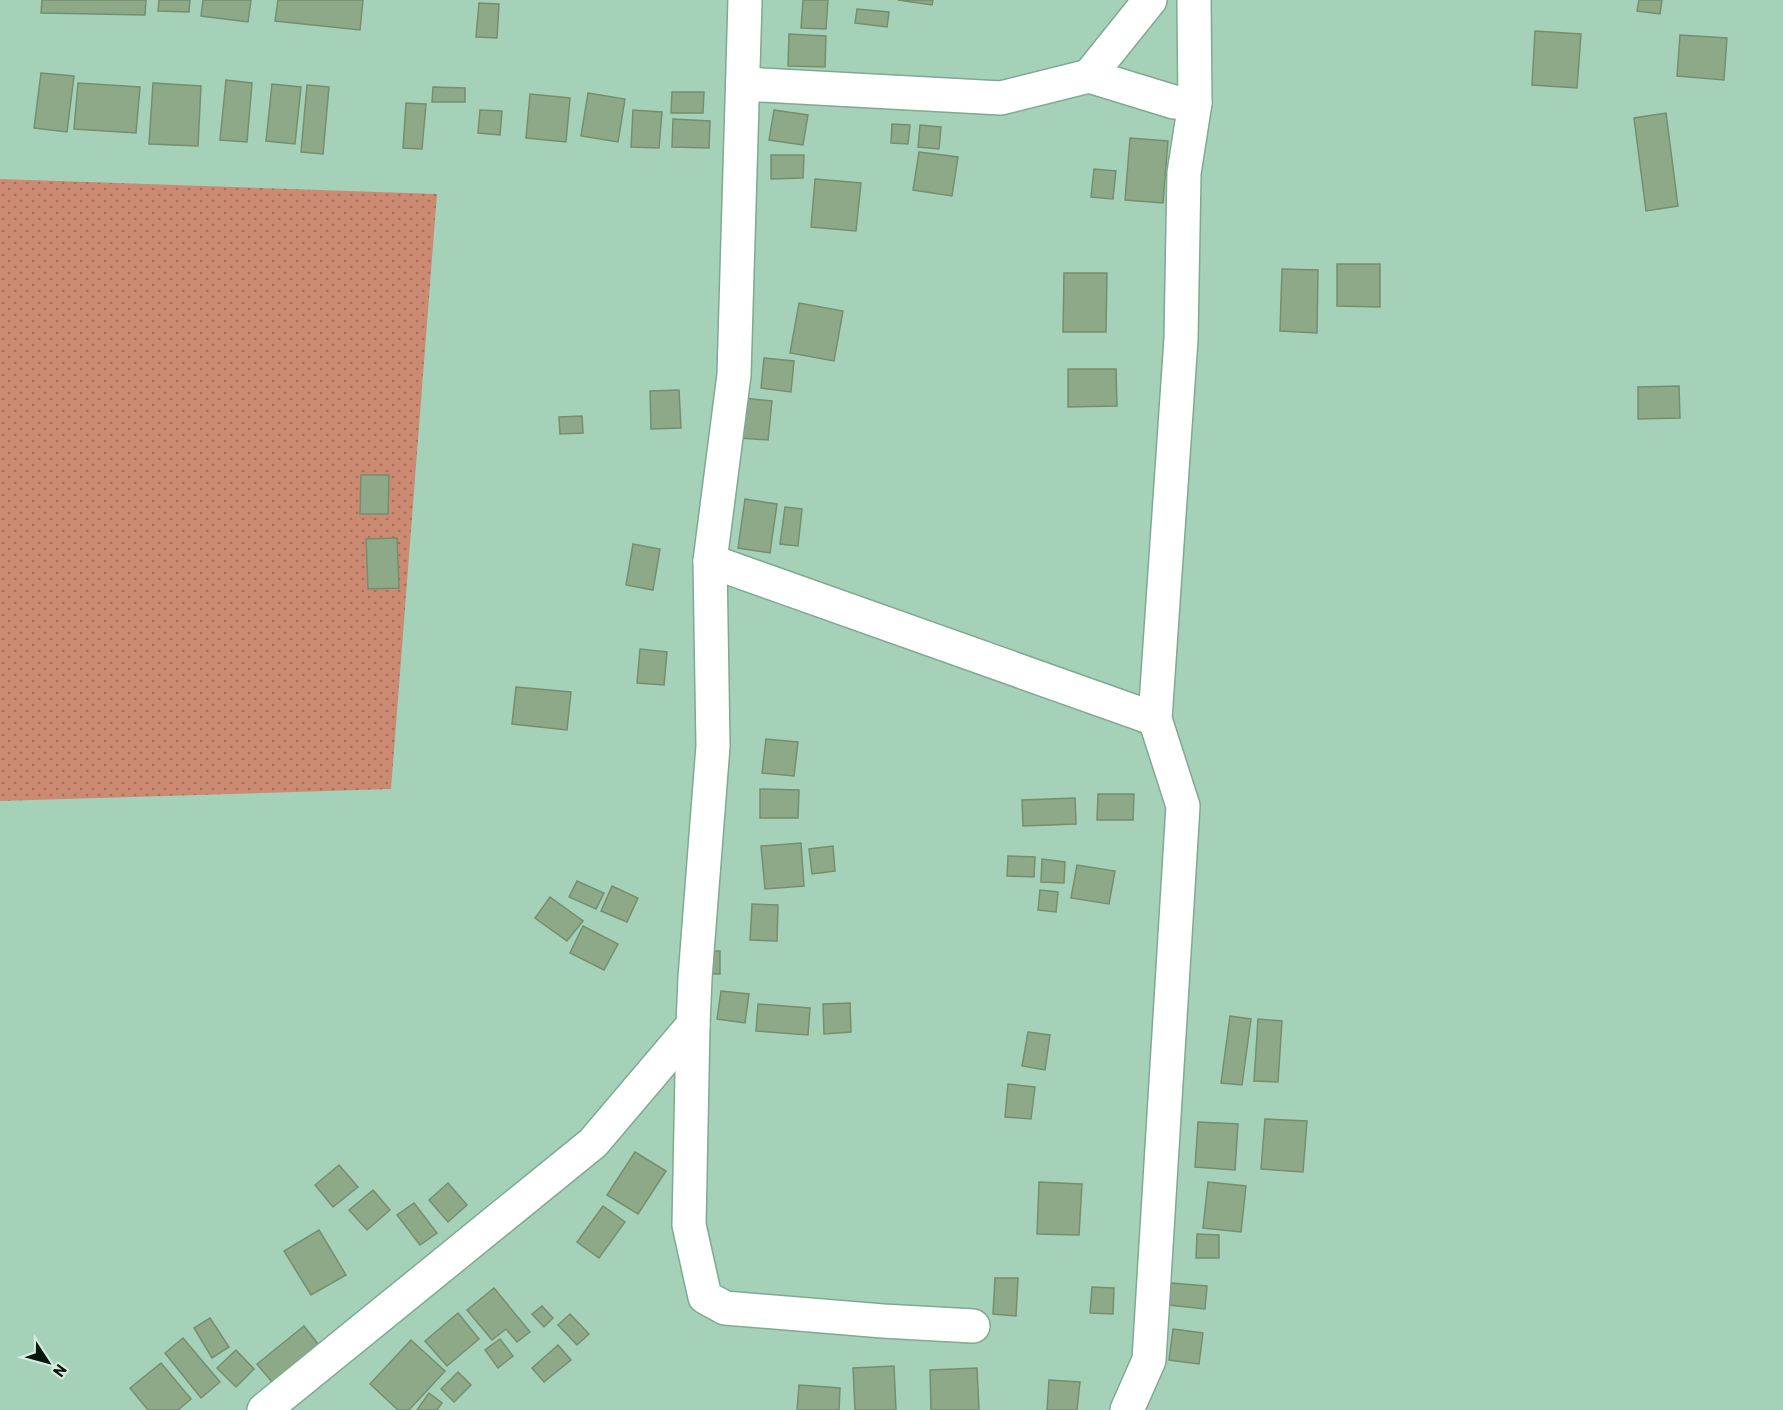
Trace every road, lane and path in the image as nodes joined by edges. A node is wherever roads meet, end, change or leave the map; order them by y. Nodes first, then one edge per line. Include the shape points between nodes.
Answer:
1 (746, 0) edge
2 (1150, 0) edge
3 (1194, 0) edge
4 (1089, 76) junction
5 (742, 84) junction
6 (1195, 103) junction
7 (710, 561) junction
8 (1155, 719) junction
9 (693, 1025) junction
10 (973, 1326) dead end
11 (264, 1410) edge
12 (1127, 1410) edge

1 - 5 street
2 - 4 street
3 - 6 street
4 - 5 street via 1000,98
4 - 6 street via 1174,102
5 - 7 street via 734,375
6 - 8 street via 1184,172 1181,339
7 - 8 street
7 - 9 street via 713,746
8 - 12 street via 1183,806 1149,1360
9 - 10 street via 689,1225 705,1297 726,1308
9 - 11 street via 593,1143

